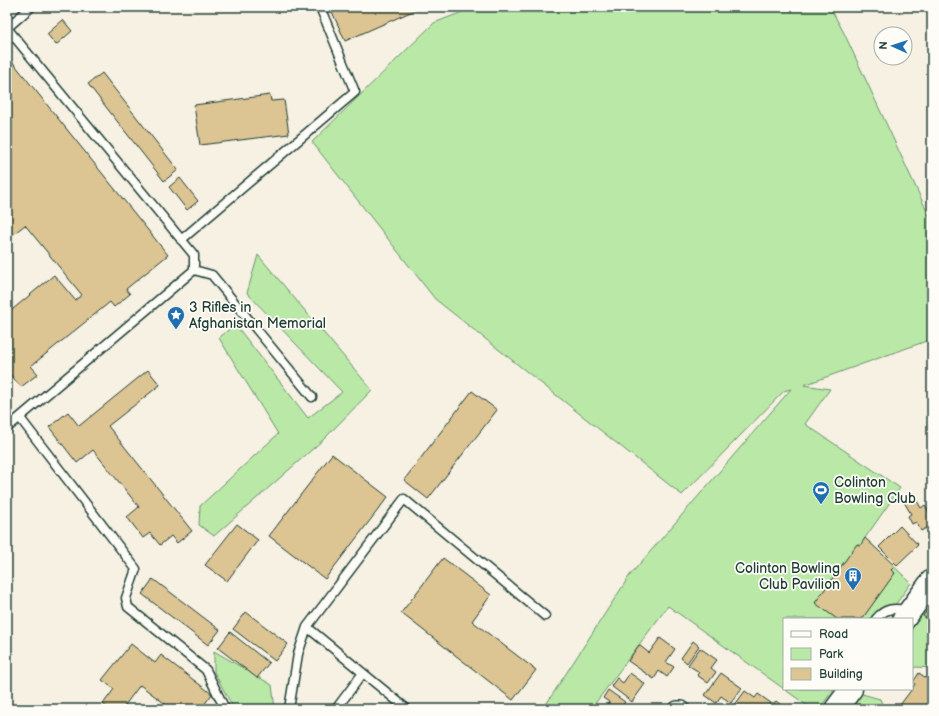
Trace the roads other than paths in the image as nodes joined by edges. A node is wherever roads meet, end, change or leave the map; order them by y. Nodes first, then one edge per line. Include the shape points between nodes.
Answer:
1 (31, 7) edge
2 (320, 7) edge
3 (7, 28) edge
4 (181, 240) junction
5 (194, 270) junction
6 (312, 397) dead end
7 (20, 418) junction
8 (8, 424) edge
9 (932, 581) edge
10 (907, 615) edge
11 (545, 616) dead end
12 (877, 618) edge
13 (307, 627) junction
14 (363, 673) junction
15 (850, 690) edge
16 (225, 709) edge
17 (289, 709) edge
18 (336, 709) edge
19 (407, 709) edge
20 (677, 709) edge
21 (682, 709) edge
22 (836, 709) edge

1 - 3 lane
2 - 4 lane via 355,92
3 - 4 lane
4 - 5 lane via 194,255
5 - 6 lane via 212,275
5 - 7 lane
7 - 8 lane
7 - 16 lane via 136,569 126,598 128,607 206,670
9 - 10 main road
10 - 12 lane via 894,608
11 - 13 lane via 404,499
13 - 14 lane
13 - 17 lane via 298,654
14 - 18 lane
14 - 19 lane
15 - 22 main road
20 - 21 street

